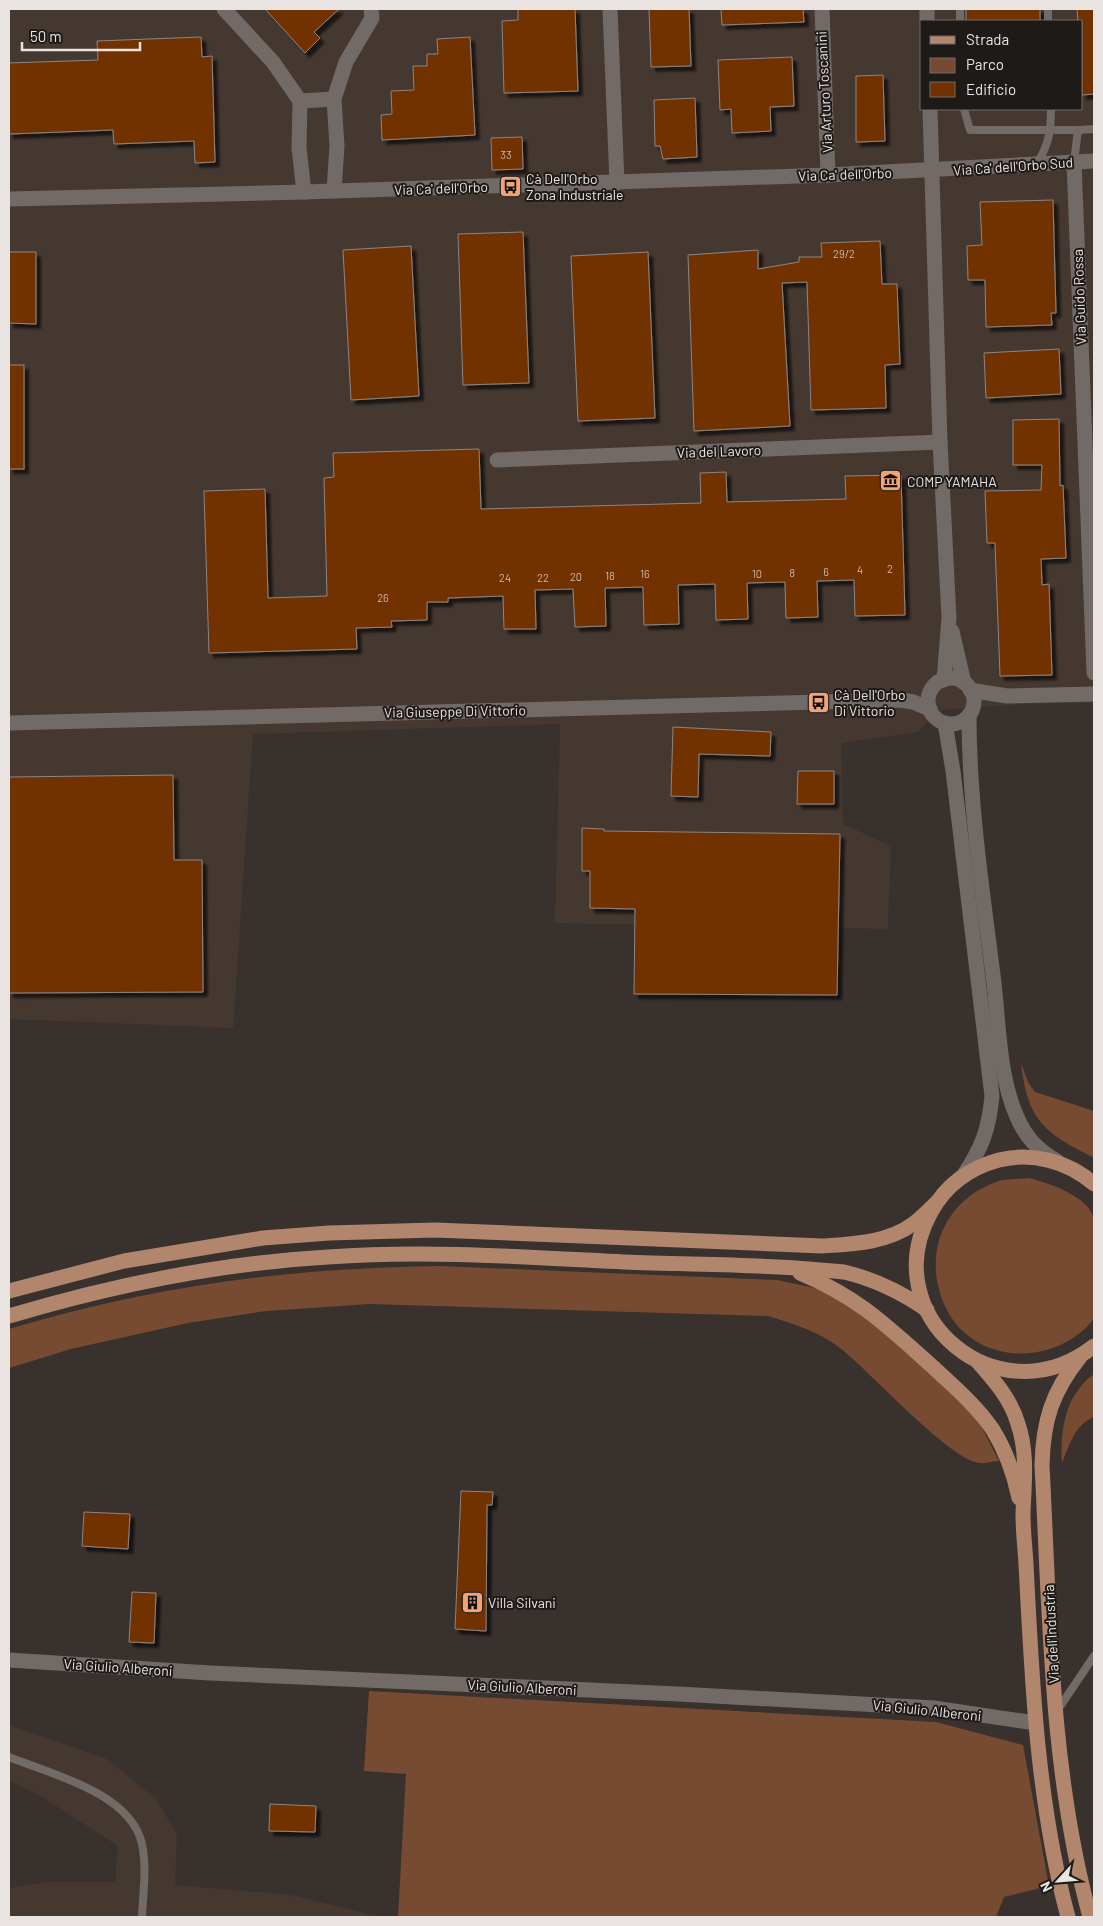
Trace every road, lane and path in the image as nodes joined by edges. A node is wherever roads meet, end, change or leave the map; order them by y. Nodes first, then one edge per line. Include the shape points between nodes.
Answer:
1 (224, 9) edge
2 (372, 9) edge
3 (610, 9) edge
4 (822, 9) edge
5 (334, 99) junction
6 (300, 101) junction
7 (930, 110) edge
8 (964, 110) edge
9 (1051, 110) edge
10 (1094, 129) edge
11 (1078, 130) junction
12 (1051, 131) junction
13 (1094, 161) edge
14 (1074, 162) junction
15 (1037, 163) junction
16 (932, 171) junction
17 (828, 176) junction
18 (617, 183) junction
19 (334, 191) junction
20 (304, 192) junction
21 (9, 199) edge
22 (940, 442) junction
23 (497, 460) dead end
24 (949, 618) junction
25 (1094, 672) edge
26 (944, 680) junction
27 (967, 686) junction
28 (931, 690) junction
29 (1094, 694) edge
30 (1007, 696) junction
31 (901, 700) junction
32 (930, 709) junction
33 (971, 711) junction
34 (9, 723) edge
35 (946, 723) junction
36 (1060, 1163) junction
37 (963, 1176) junction
38 (1094, 1184) edge
39 (936, 1203) junction
40 (788, 1268) junction
41 (9, 1291) edge
42 (927, 1310) junction
43 (9, 1316) edge
44 (1094, 1346) edge
45 (1080, 1357) junction
46 (977, 1361) junction
47 (1023, 1516) junction
48 (1094, 1656) edge
49 (9, 1660) edge
50 (1056, 1712) junction
51 (1035, 1723) junction
52 (9, 1757) edge
53 (142, 1917) edge
54 (1068, 1917) edge
55 (1090, 1917) edge

1 - 6 street via 273,62
2 - 5 street via 372,18 346,62
3 - 18 street
4 - 17 street, Via Arturo Toscanini
5 - 6 street
5 - 19 street via 337,146
6 - 20 street via 299,148
7 - 16 street
8 - 12 lane via 970,130
9 - 12 lane
10 - 11 lane
11 - 12 lane via 1062,128
11 - 14 lane
12 - 15 lane via 1046,150
13 - 14 street, Via Ca' dell'Orbo Sud
14 - 15 street, Via Ca' dell'Orbo Sud
14 - 25 street, Via Guido Rossa
15 - 16 street, Via Ca' dell'Orbo Sud
16 - 17 street, Via Ca' dell'Orbo
16 - 22 street
17 - 18 street, Via Ca' dell'Orbo
18 - 19 street, Via Ca' dell'Orbo
19 - 20 street, Via Ca' dell'Orbo
20 - 21 street, Via Ca' dell'Orbo
22 - 23 street, Via del Lavoro
22 - 24 street
24 - 26 street
24 - 27 street
26 - 27 street via 951,678
26 - 28 street
27 - 30 street
27 - 33 street
28 - 31 street, Via Giuseppe Di Vittorio
28 - 32 street
29 - 30 street
30 - 33 street
31 - 32 street, Via Giuseppe Di Vittorio
31 - 34 street, Via Giuseppe Di Vittorio
32 - 35 street via 938,720
33 - 35 street via 958,723
33 - 36 street via 971,791 1004,1068 1016,1116 1024,1131 1042,1152
35 - 37 street via 992,1096 990,1123 976,1156
36 - 37 main road via 1035,1157 1010,1158 985,1164
36 - 38 main road
37 - 39 main road
39 - 41 main road via 912,1225 860,1244 822,1246 435,1230 329,1233 263,1238 124,1261
39 - 42 main road via 925,1222 917,1266 919,1288
40 - 42 main road via 844,1272 864,1277 910,1298
40 - 43 main road via 485,1255 328,1257 188,1273 88,1294
40 - 47 main road via 825,1283 872,1312 981,1413 1006,1454
42 - 46 main road via 939,1330 956,1348
44 - 45 main road
45 - 46 main road via 1056,1368 1029,1372 1002,1370
45 - 50 main road, Via dell'Industria via 1063,1378 1049,1409 1043,1438
46 - 47 main road, Via dell'Industria via 1001,1390 1019,1425 1026,1477
47 - 51 main road, Via dell'Industria
48 - 50 lane
49 - 51 street, Via Giulio Alberoni via 210,1673 934,1708
50 - 55 main road, Via dell'Industria via 1072,1840
51 - 54 main road, Via dell'Industria via 1041,1781
52 - 53 lane via 96,1792 129,1818 137,1831 144,1857

